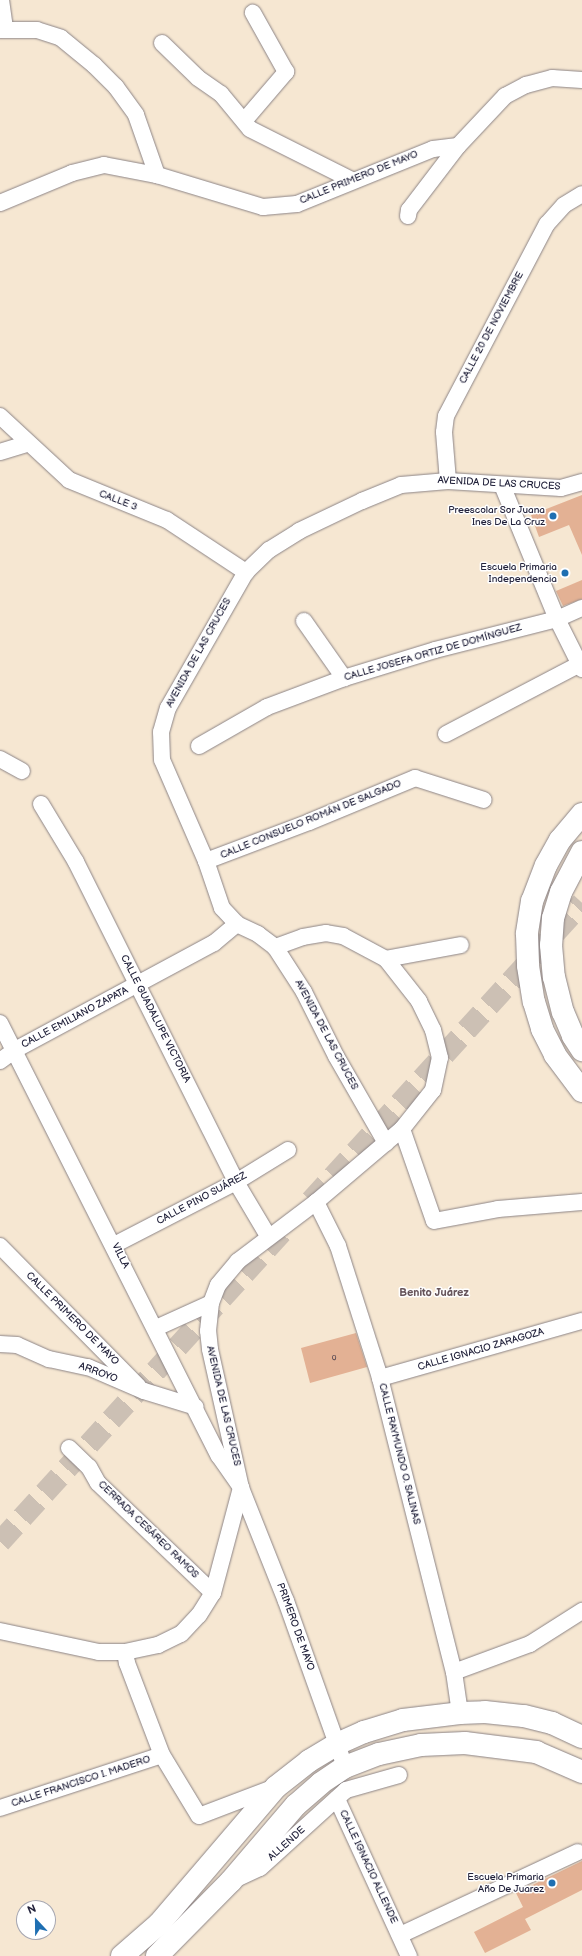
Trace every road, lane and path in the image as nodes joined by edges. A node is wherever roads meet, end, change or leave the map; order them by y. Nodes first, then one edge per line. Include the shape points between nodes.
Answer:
1 (1, 0) edge
2 (253, 13) dead end
3 (3, 30) edge
4 (162, 43) dead end
5 (582, 80) edge
6 (244, 121) junction
7 (458, 146) junction
8 (157, 175) junction
9 (352, 180) junction
10 (582, 194) edge
11 (0, 203) edge
12 (408, 216) dead end
13 (0, 416) edge
14 (29, 443) junction
15 (0, 452) edge
16 (448, 481) junction
17 (582, 482) edge
18 (502, 485) junction
19 (246, 572) junction
20 (582, 608) edge
21 (557, 619) junction
22 (304, 621) dead end
23 (581, 667) edge
24 (344, 678) junction
25 (446, 734) dead end
26 (199, 746) dead end
27 (0, 759) edge
28 (22, 771) dead end
29 (484, 800) dead end
30 (41, 804) dead end
31 (582, 814) edge
32 (582, 852) edge
33 (206, 861) junction
34 (237, 924) junction
35 (461, 945) dead end
36 (275, 947) junction
37 (386, 959) junction
38 (138, 985) junction
39 (0, 1023) edge
40 (15, 1050) junction
41 (582, 1050) edge
42 (0, 1061) edge
43 (582, 1091) edge
44 (402, 1129) junction
45 (386, 1143) junction
46 (288, 1150) dead end
47 (236, 1182) junction
48 (316, 1202) junction
49 (582, 1202) edge
50 (268, 1236) junction
51 (114, 1245) junction
52 (0, 1246) edge
53 (211, 1303) junction
54 (582, 1321) edge
55 (156, 1328) junction
56 (0, 1344) edge
57 (380, 1378) junction
58 (144, 1391) junction
59 (196, 1407) junction
60 (69, 1448) dead end
61 (241, 1488) junction
62 (213, 1593) junction
63 (582, 1611) edge
64 (0, 1631) edge
65 (125, 1652) junction
66 (454, 1672) junction
67 (460, 1713) junction
68 (582, 1737) edge
69 (337, 1744) junction
70 (162, 1755) junction
71 (345, 1767) junction
72 (582, 1772) edge
73 (399, 1775) dead end
74 (276, 1786) junction
75 (337, 1799) junction
76 (0, 1808) edge
77 (578, 1852) dead end
78 (231, 1881) junction
79 (400, 1935) junction
80 (122, 1956) edge
81 (157, 1956) edge
82 (409, 1956) edge

1 - 3 street
2 - 6 street via 286,72
3 - 8 street via 37,30 61,38 94,65 116,86 136,115
4 - 6 street via 198,78 221,94
5 - 7 street via 552,78 526,85 505,96
6 - 9 street via 250,129 265,138
7 - 9 street, CALLE PRIMERO DE MAYO via 433,149
7 - 12 street
8 - 9 street, CALLE PRIMERO DE MAYO via 263,207 297,204
8 - 11 street, CALLE PRIMERO DE MAYO via 104,165 72,173
10 - 16 street, CALLE 20 DE NOVIEMBRE via 564,205 547,224 446,416 444,432
13 - 14 street, CALLE 3
14 - 15 street
14 - 19 street, CALLE 3 via 69,480 167,520
16 - 18 street, AVENIDA DE LAS CRUCES
16 - 19 street, AVENIDA DE LAS CRUCES via 401,485 362,501 268,550
17 - 18 street, AVENIDA DE LAS CRUCES via 561,488
18 - 21 street
19 - 33 street, AVENIDA DE LAS CRUCES via 168,708 161,732 162,760
20 - 21 street, CALLE JOSEFA ORTIZ DE DOMÍNGUEZ
21 - 23 street
21 - 24 street, CALLE JOSEFA ORTIZ DE DOMÍNGUEZ via 435,650
22 - 24 street
23 - 25 street
24 - 26 street, CALLE JOSEFA ORTIZ DE DOMÍNGUEZ via 267,708
27 - 28 street
29 - 33 street, CALLE CONSUELO ROMÁN DE SALGADO via 415,778
30 - 38 street, CALLE GUADALUPE VICTORIA via 76,862
31 - 43 main road via 560,840 546,865 532,901 527,934 528,966 542,1029 555,1055
32 - 41 main road via 561,892 553,918 551,945 554,977 563,1012
33 - 34 street, AVENIDA DE LAS CRUCES via 222,908
34 - 36 street, AVENIDA DE LAS CRUCES via 258,934
34 - 38 street, CALLE EMILIANO ZAPATA via 214,943
35 - 37 street
36 - 37 street via 303,937 326,933 343,936
36 - 45 street, AVENIDA DE LAS CRUCES via 304,992 336,1056
37 - 44 street via 419,1001 433,1030 440,1058 433,1090
38 - 40 street, CALLE EMILIANO ZAPATA
38 - 47 street, CALLE GUADALUPE VICTORIA
39 - 40 street, VILLA
40 - 42 street, CALLE EMILIANO ZAPATA
40 - 51 street, VILLA
44 - 45 street
44 - 49 street via 434,1221 498,1209
45 - 48 street, AVENIDA DE LAS CRUCES
46 - 47 street, CALLE PINO SUÁREZ
47 - 50 street, CALLE GUADALUPE VICTORIA
47 - 51 street, CALLE PINO SUÁREZ
48 - 50 street, AVENIDA DE LAS CRUCES
48 - 57 street, CALLE RAYMUNDO O. SALINAS via 338,1246
50 - 53 street, AVENIDA DE LAS CRUCES via 238,1261 218,1285
51 - 55 street, VILLA
52 - 58 street, CALLE PRIMERO DE MAYO
53 - 55 street
53 - 61 street, AVENIDA DE LAS CRUCES via 208,1331 210,1349
54 - 57 street, CALLE IGNACIO ZARAGOZA
55 - 59 street, VILLA
56 - 58 street, ARROYO via 17,1345 49,1359 88,1367
57 - 66 street, CALLE RAYMUNDO O. SALINAS
58 - 59 street, ARROYO
59 - 61 street, VILLA via 219,1456
60 - 62 street, CERRADA CESÁREO RAMOS via 88,1467 98,1483
61 - 62 street, AVENIDA DE LAS CRUCES
61 - 69 street, PRIMERO DE MAYO via 286,1601
62 - 65 street, AVENIDA DE LAS CRUCES via 200,1615 181,1634 158,1645
63 - 66 street via 530,1644
64 - 65 street, AVENIDA DE LAS CRUCES via 98,1652
65 - 70 street
66 - 67 street, CALLE RAYMUNDO O. SALINAS
67 - 68 main road via 485,1712 524,1716 552,1723
67 - 69 main road via 403,1720 364,1732
69 - 71 street, PRIMERO DE MAYO
69 - 74 main road
70 - 74 street via 199,1816
70 - 76 street, CALLE FRANCISCO I. MADERO
71 - 72 main road via 379,1754 421,1746 465,1744 536,1752
71 - 78 main road via 321,1783 296,1805
73 - 75 street, ALLENDE via 346,1790
74 - 80 main road via 159,1924
75 - 78 street, ALLENDE via 260,1868
75 - 79 street, CALLE IGNACIO ALLENDE
77 - 79 street, CALLE IGNACIO ALLENDE
78 - 81 main road
79 - 82 street, CALLE IGNACIO ALLENDE

